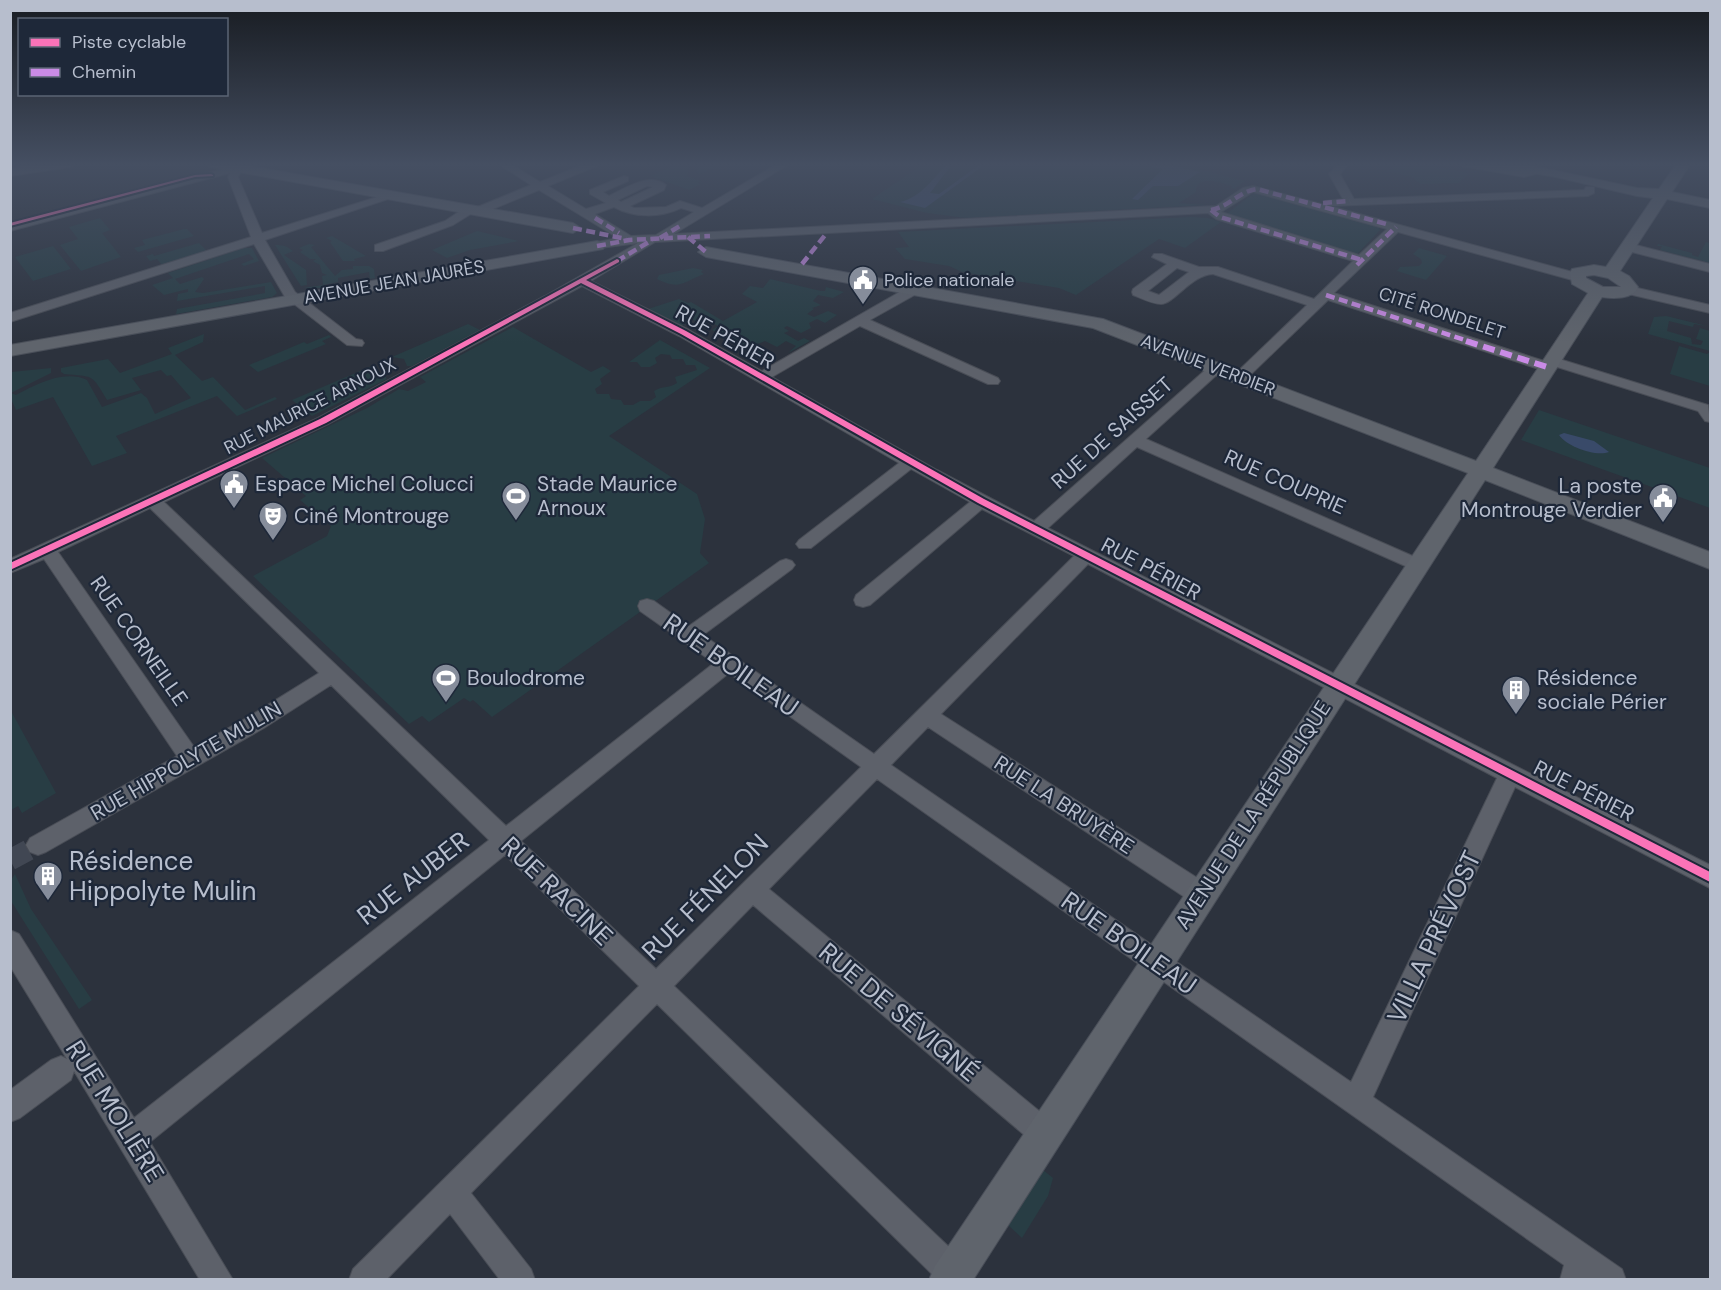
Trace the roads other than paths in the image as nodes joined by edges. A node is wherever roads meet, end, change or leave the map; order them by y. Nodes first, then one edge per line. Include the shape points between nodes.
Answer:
1 (28, 223) edge
2 (253, 223) edge
3 (305, 223) edge
4 (450, 223) edge
5 (547, 223) edge
6 (603, 223) edge
7 (683, 223) edge
8 (1016, 223) edge
9 (1240, 223) edge
10 (1382, 223) edge
11 (1643, 223) edge
12 (1396, 227) junction
13 (10, 228) edge
14 (573, 228) joint
15 (688, 237) joint
16 (259, 238) junction
17 (656, 239) junction
18 (629, 240) junction
19 (708, 244) junction
20 (597, 246) joint
21 (1628, 247) junction
22 (379, 248) dead end
23 (1158, 257) dead end
24 (1362, 260) junction
25 (1176, 263) junction
26 (1710, 267) edge
27 (1198, 271) junction
28 (1610, 273) junction
29 (1576, 277) junction
30 (582, 281) junction
31 (915, 289) junction
32 (1629, 290) junction
33 (1598, 291) junction
34 (295, 299) junction
35 (1321, 299) junction
36 (1710, 309) edge
37 (10, 318) edge
38 (861, 321) junction
39 (357, 343) dead end
40 (10, 351) edge
41 (1549, 364) junction
42 (1216, 368) junction
43 (762, 377) junction
44 (1240, 377) junction
45 (993, 381) dead end
46 (1710, 418) edge
47 (1134, 440) junction
48 (909, 464) junction
49 (1479, 469) junction
50 (153, 501) junction
51 (981, 501) junction
52 (1036, 529) junction
53 (805, 544) dead end
54 (47, 550) junction
55 (1086, 555) junction
56 (1710, 561) edge
57 (786, 565) dead end
58 (1418, 565) junction
59 (10, 567) edge
60 (863, 600) dead end
61 (647, 606) dead end
62 (689, 636) junction
63 (728, 663) junction
64 (333, 674) junction
65 (1338, 687) junction
66 (927, 716) junction
67 (191, 759) junction
68 (876, 766) junction
69 (1510, 774) junction
70 (506, 841) junction
71 (38, 845) tunnel mouth
72 (1710, 877) edge
73 (753, 890) junction
74 (1201, 894) junction
75 (10, 942) edge
76 (1157, 962) junction
77 (656, 987) junction
78 (61, 1070) dead end
79 (1357, 1101) junction
80 (10, 1108) edge
81 (1045, 1134) junction
82 (132, 1138) junction
83 (452, 1191) junction
84 (1578, 1269) edge
85 (955, 1277) edge
86 (218, 1280) edge
87 (364, 1280) edge
88 (520, 1280) edge
89 (1611, 1280) edge

1 - 13 street
2 - 16 street
3 - 16 street
4 - 22 street
5 - 14 main road
6 - 18 street
7 - 17 street, RUE MAURICE ARNOUX
8 - 19 street
9 - 24 street
10 - 12 street
11 - 21 main road
12 - 24 street
12 - 29 street
14 - 18 street
15 - 17 street, AVENUE JEAN JAURÈS
15 - 19 street, AVENUE VERDIER
16 - 34 street
16 - 37 street
17 - 18 street, AVENUE JEAN JAURÈS
17 - 30 street, RUE MAURICE ARNOUX
18 - 20 street, AVENUE JEAN JAURÈS
19 - 31 main road, AVENUE VERDIER
20 - 34 main road, AVENUE JEAN JAURÈS
21 - 26 street
21 - 28 main road
23 - 25 street, CITÉ RONDELET
24 - 35 street
25 - 27 street, CITÉ RONDELET
25 - 27 street via 1138,292 1161,300
27 - 35 street, CITÉ RONDELET via 1214,270
28 - 29 main road via 1589,270
28 - 32 main road via 1624,280
29 - 33 main road
30 - 43 street, RUE PÉRIER
30 - 50 street, RUE MAURICE ARNOUX via 333,416
31 - 38 street
31 - 42 main road, AVENUE VERDIER via 1097,323
32 - 33 main road
32 - 36 street
33 - 41 main road, AVENUE DE LA RÉPUBLIQUE
34 - 39 street
34 - 40 main road, AVENUE JEAN JAURÈS
35 - 41 street, CITÉ RONDELET
35 - 44 street
38 - 43 street
38 - 45 street
41 - 46 street, CITÉ RONDELET via 1703,408
41 - 49 main road, AVENUE DE LA RÉPUBLIQUE
42 - 44 main road, AVENUE VERDIER
42 - 47 street, RUE DE SAISSET
43 - 48 street, RUE PÉRIER
44 - 49 main road, AVENUE VERDIER
47 - 52 street, RUE DE SAISSET
47 - 58 street, RUE COUPRIE
48 - 51 street, RUE PÉRIER
48 - 53 street
49 - 56 main road, AVENUE VERDIER
49 - 58 main road, AVENUE DE LA RÉPUBLIQUE
50 - 54 street, RUE MAURICE ARNOUX
50 - 64 street, RUE RACINE
51 - 52 street, RUE PÉRIER
51 - 60 street
52 - 55 street, RUE PÉRIER
54 - 59 street, RUE MAURICE ARNOUX
54 - 67 street, RUE CORNEILLE
55 - 65 street, RUE PÉRIER
55 - 66 street, RUE FÉNELON
57 - 62 street
58 - 65 main road, AVENUE DE LA RÉPUBLIQUE
61 - 62 street, RUE BOILEAU
62 - 63 street, RUE BOILEAU
63 - 68 street, RUE BOILEAU
63 - 70 street, RUE AUBER
64 - 67 street, RUE HIPPOLYTE MULIN
64 - 70 street, RUE RACINE
65 - 69 street, RUE PÉRIER
65 - 74 main road, AVENUE DE LA RÉPUBLIQUE
66 - 68 street, RUE FÉNELON
66 - 74 street, RUE LA BRUYÈRE
67 - 71 street, RUE HIPPOLYTE MULIN
68 - 73 street, RUE FÉNELON
68 - 76 street, RUE BOILEAU
69 - 72 street, RUE PÉRIER
69 - 79 street, VILLA PRÉVOST
70 - 77 street, RUE RACINE
70 - 82 street, RUE AUBER
73 - 77 street, RUE FÉNELON
73 - 81 street, RUE DE SÉVIGNÉ
74 - 76 main road, AVENUE DE LA RÉPUBLIQUE
75 - 82 street, RUE MOLIÈRE
76 - 79 street, RUE BOILEAU
76 - 81 main road, AVENUE DE LA RÉPUBLIQUE
77 - 83 street, RUE FÉNELON
77 - 85 street, RUE RACINE
78 - 80 street
79 - 84 street, RUE BOILEAU
81 - 85 main road, AVENUE DE LA RÉPUBLIQUE
82 - 86 street, RUE MOLIÈRE
83 - 87 street, RUE FÉNELON
83 - 88 street
84 - 89 street, RUE BOILEAU

